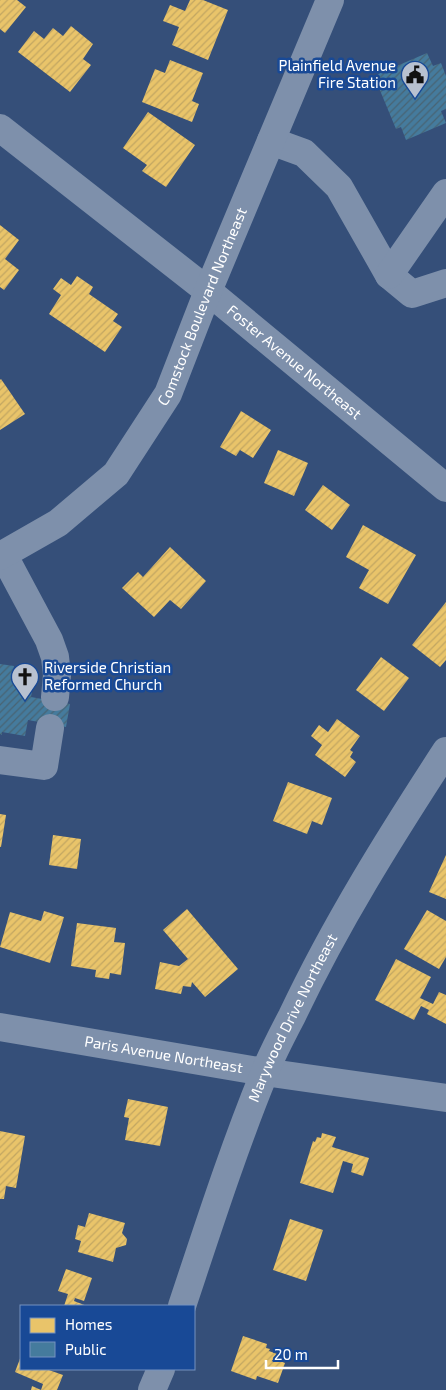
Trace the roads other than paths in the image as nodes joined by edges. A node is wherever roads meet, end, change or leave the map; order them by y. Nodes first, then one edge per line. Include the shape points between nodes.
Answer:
1 (330, 0) edge
2 (0, 128) edge
3 (271, 141) junction
4 (446, 194) edge
5 (389, 275) junction
6 (446, 283) edge
7 (208, 291) junction
8 (446, 488) edge
9 (2, 555) edge
10 (55, 697) dead end
11 (50, 728) dead end
12 (446, 751) edge
13 (0, 760) edge
14 (0, 1027) edge
15 (264, 1072) junction
16 (446, 1098) edge
17 (182, 1305) edge
18 (161, 1370) edge
19 (152, 1390) edge

1 - 3 street, Comstock Boulevard Northeast
2 - 7 street, Foster Avenue Northeast
3 - 5 street via 304,153 339,187
3 - 7 street, Comstock Boulevard Northeast
4 - 5 street
5 - 6 street via 412,294
7 - 8 street, Foster Avenue Northeast
7 - 9 street, Comstock Boulevard Northeast via 168,394 116,474 58,523
9 - 10 street via 49,640 55,657
11 - 13 street via 44,766
12 - 15 street, Marywood Drive Northeast via 354,897
14 - 15 street, Paris Avenue Northeast
15 - 16 street, Paris Avenue Northeast
15 - 17 street, Marywood Drive Northeast
18 - 19 street

